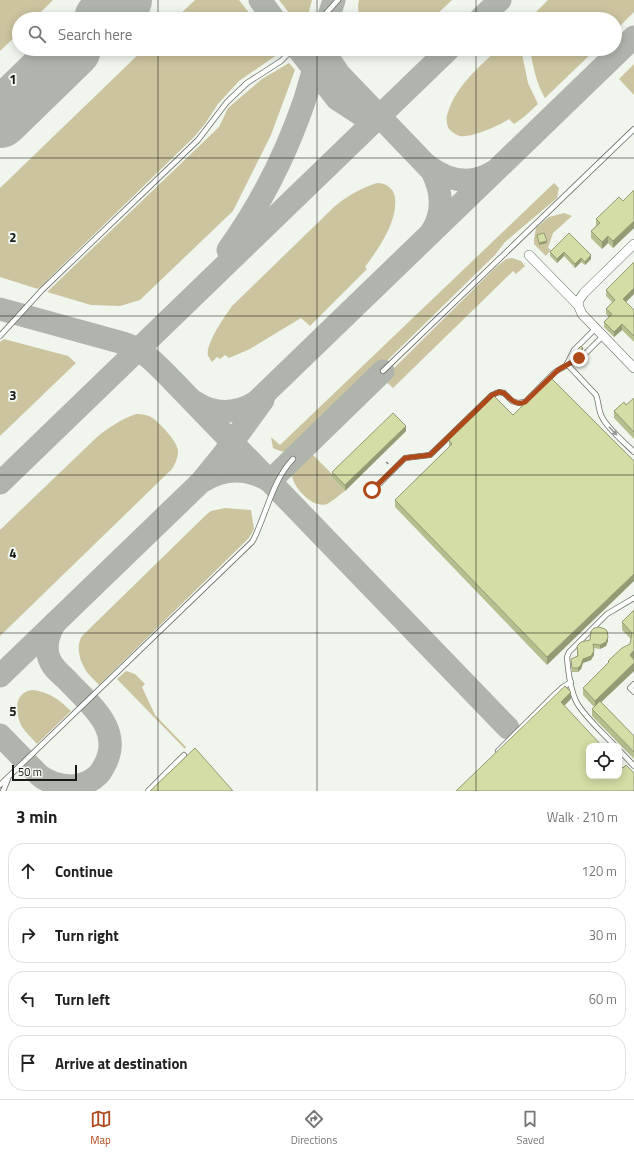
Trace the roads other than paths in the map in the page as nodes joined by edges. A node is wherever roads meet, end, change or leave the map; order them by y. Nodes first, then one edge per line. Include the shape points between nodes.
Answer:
1 (338, 0) edge
2 (327, 12) edge
3 (286, 56) edge
4 (634, 129) edge
5 (634, 244) edge
6 (529, 255) dead end
7 (578, 305) junction
8 (596, 328) junction
9 (0, 336) edge
10 (603, 336) junction
11 (567, 364) junction
12 (634, 368) edge
13 (383, 371) dead end
14 (634, 452) edge
15 (293, 459) dead end
16 (372, 490) dead end
17 (634, 598) edge
18 (571, 682) junction
19 (634, 684) edge
20 (634, 692) edge
21 (612, 743) edge
22 (622, 753) edge
23 (184, 755) dead end
24 (492, 757) edge
25 (634, 766) edge
26 (10, 776) junction
27 (0, 786) edge
28 (4, 791) edge
29 (148, 791) edge

1 - 2 lane
3 - 9 lane via 247,83 227,102 198,140 42,290
4 - 13 lane
5 - 7 street via 584,293
6 - 7 street
7 - 8 street via 582,314
8 - 10 street
8 - 11 lane via 574,350
10 - 11 lane via 584,355
10 - 12 street
11 -> 14 lane via 596,395 602,418
11 - 16 lane via 555,372 525,402 518,404 504,393 492,395 430,455 405,458
15 - 26 lane via 277,482 252,542
17 - 18 lane via 608,614 569,652 566,657
18 - 21 lane via 576,702
18 - 24 lane via 553,696
19 - 20 lane via 630,688
22 - 25 lane
23 - 29 lane
26 - 27 lane
26 - 28 lane

